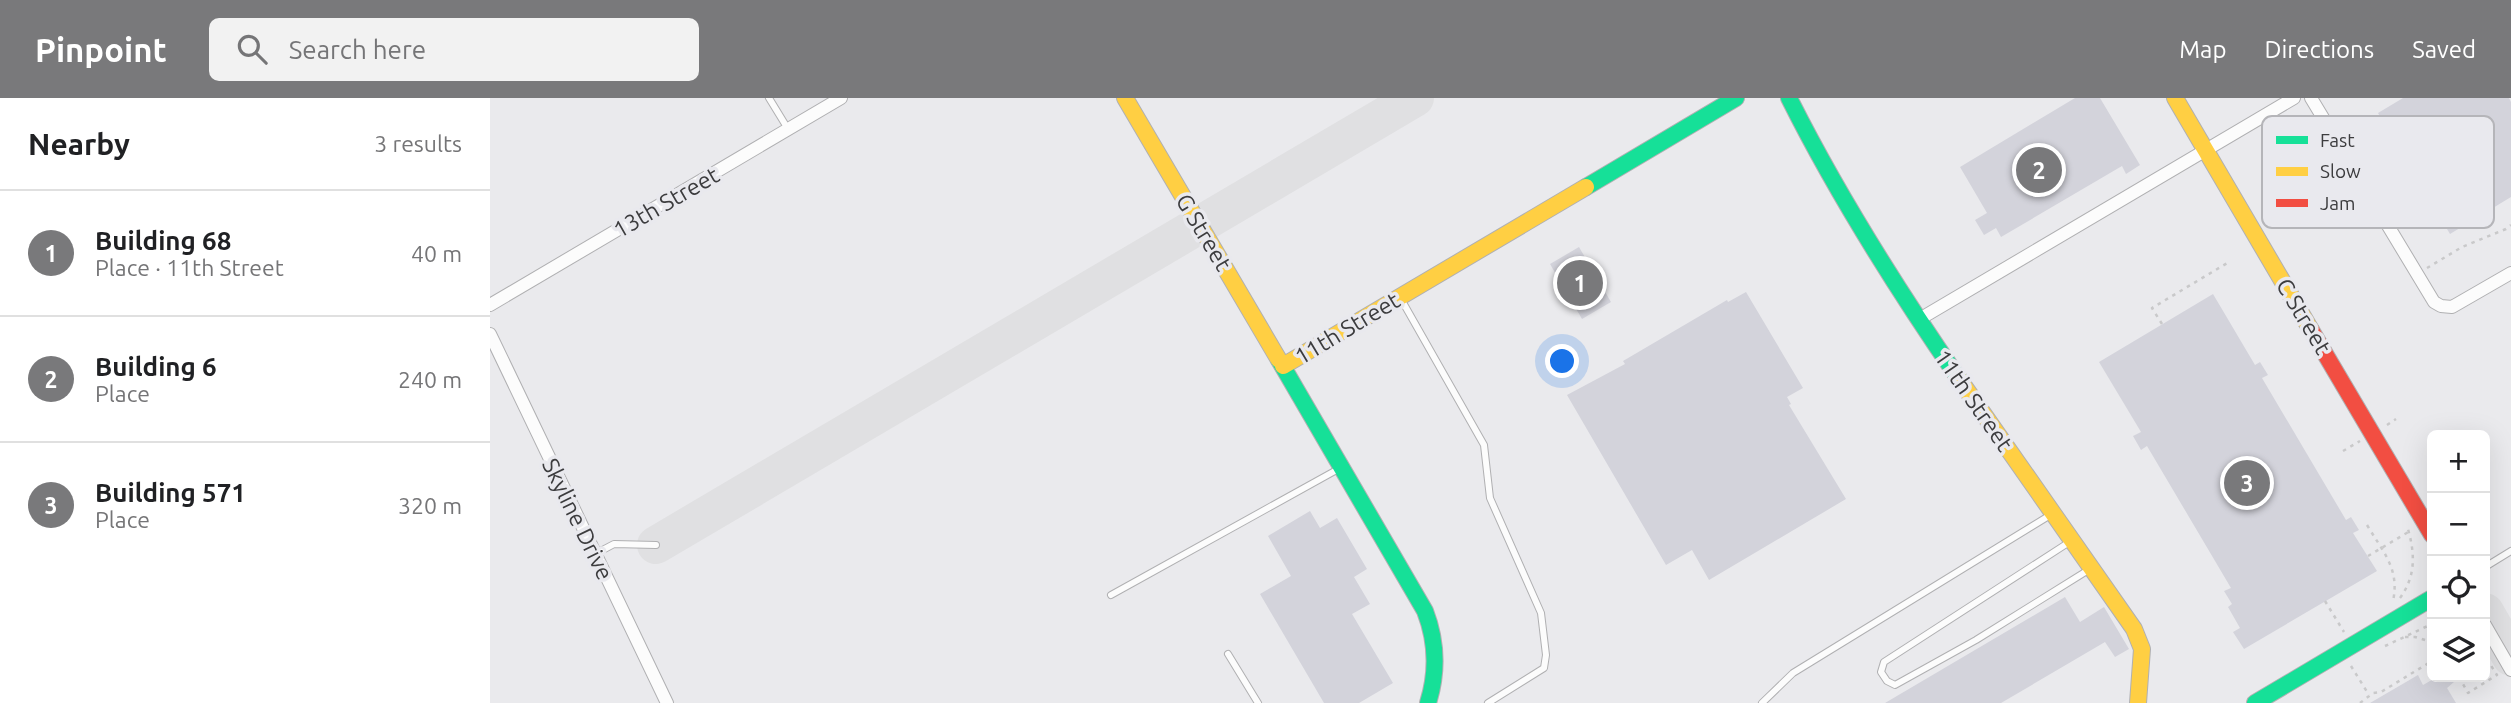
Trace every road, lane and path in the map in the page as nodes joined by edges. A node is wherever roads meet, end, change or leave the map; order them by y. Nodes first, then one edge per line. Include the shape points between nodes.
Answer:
1 (769, 98) edge
2 (841, 98) edge
3 (1125, 98) edge
4 (1736, 98) edge
5 (1789, 98) edge
6 (2175, 98) edge
7 (2294, 98) edge
8 (2311, 98) edge
9 (2264, 116) edge
10 (2322, 116) edge
11 (2262, 117) edge
12 (788, 130) junction
13 (2207, 151) junction
14 (2511, 225) edge
15 (2389, 228) edge
16 (2229, 262) dead end
17 (2427, 268) dead end
18 (2511, 273) edge
19 (1400, 297) junction
20 (490, 305) edge
21 (1917, 320) junction
22 (2162, 324) dead end
23 (490, 334) edge
24 (1283, 366) junction
25 (1342, 467) junction
26 (2053, 513) junction
27 (2406, 520) dead end
28 (2367, 525) dead end
29 (2427, 526) edge
30 (2427, 528) edge
31 (2409, 531) junction
32 (2072, 540) junction
33 (656, 545) dead end
34 (2381, 548) junction
35 (2511, 551) edge
36 (595, 554) junction
37 (2368, 556) dead end
38 (2490, 564) edge
39 (2092, 568) junction
40 (1111, 595) dead end
41 (2325, 601) dead end
42 (2427, 601) edge
43 (2427, 626) edge
44 (2490, 634) edge
45 (2347, 638) dead end
46 (2400, 638) junction
47 (2427, 641) edge
48 (2382, 648) dead end
49 (1228, 654) dead end
50 (2350, 663) dead end
51 (2490, 664) edge
52 (2427, 665) edge
53 (2511, 670) edge
54 (2490, 679) edge
55 (2462, 682) edge
56 (2485, 682) edge
57 (2369, 695) junction
58 (2261, 702) edge
59 (667, 703) edge
60 (1258, 703) edge
61 (1427, 703) edge
62 (1488, 703) edge
63 (1762, 703) edge
64 (2138, 703) edge
65 (2360, 703) edge

1 - 12 lane
2 - 12 street, 13th Street
3 - 24 street, G Street
4 - 19 street, 11th Street
5 - 21 street, 11th Street via 1822,164
6 - 13 street, C Street
7 - 9 street
8 - 10 street
11 - 13 street
12 - 20 street, 13th Street
13 - 21 street
13 - 29 street, C Street
14 - 17 path
15 - 18 street via 2434,302 2441,306 2452,307
16 - 22 path via 2152,308
19 - 24 street, 11th Street
19 - 62 lane via 1485,445 1490,498 1541,612 1544,668
21 - 26 street, 11th Street
23 - 36 street, Skyline Drive
24 - 25 street, 11th Street
25 - 40 lane
25 - 61 street, 11th Street via 1431,625 1436,657
26 - 32 street, 11th Street
26 - 63 lane via 1793,673
27 - 31 path
28 - 34 path
30 - 31 path
31 - 34 path
31 - 34 path via 2414,547 2410,581 2392,607 2396,578
32 - 39 street, 11th Street
32 - 39 lane via 1884,662 1881,672 1887,681 1895,684 1965,646
33 - 36 lane via 614,544
34 - 37 path
35 - 38 lane
36 - 59 street, Skyline Drive
39 - 64 street, 11th Street via 2126,616 2142,649
41 - 45 path
42 - 58 street
43 - 46 path
44 - 53 street
46 - 47 path
46 - 48 path
49 - 60 lane
50 - 57 path
51 - 54 path via 2497,674
52 - 57 path
55 - 56 path via 2468,693
57 - 65 path

